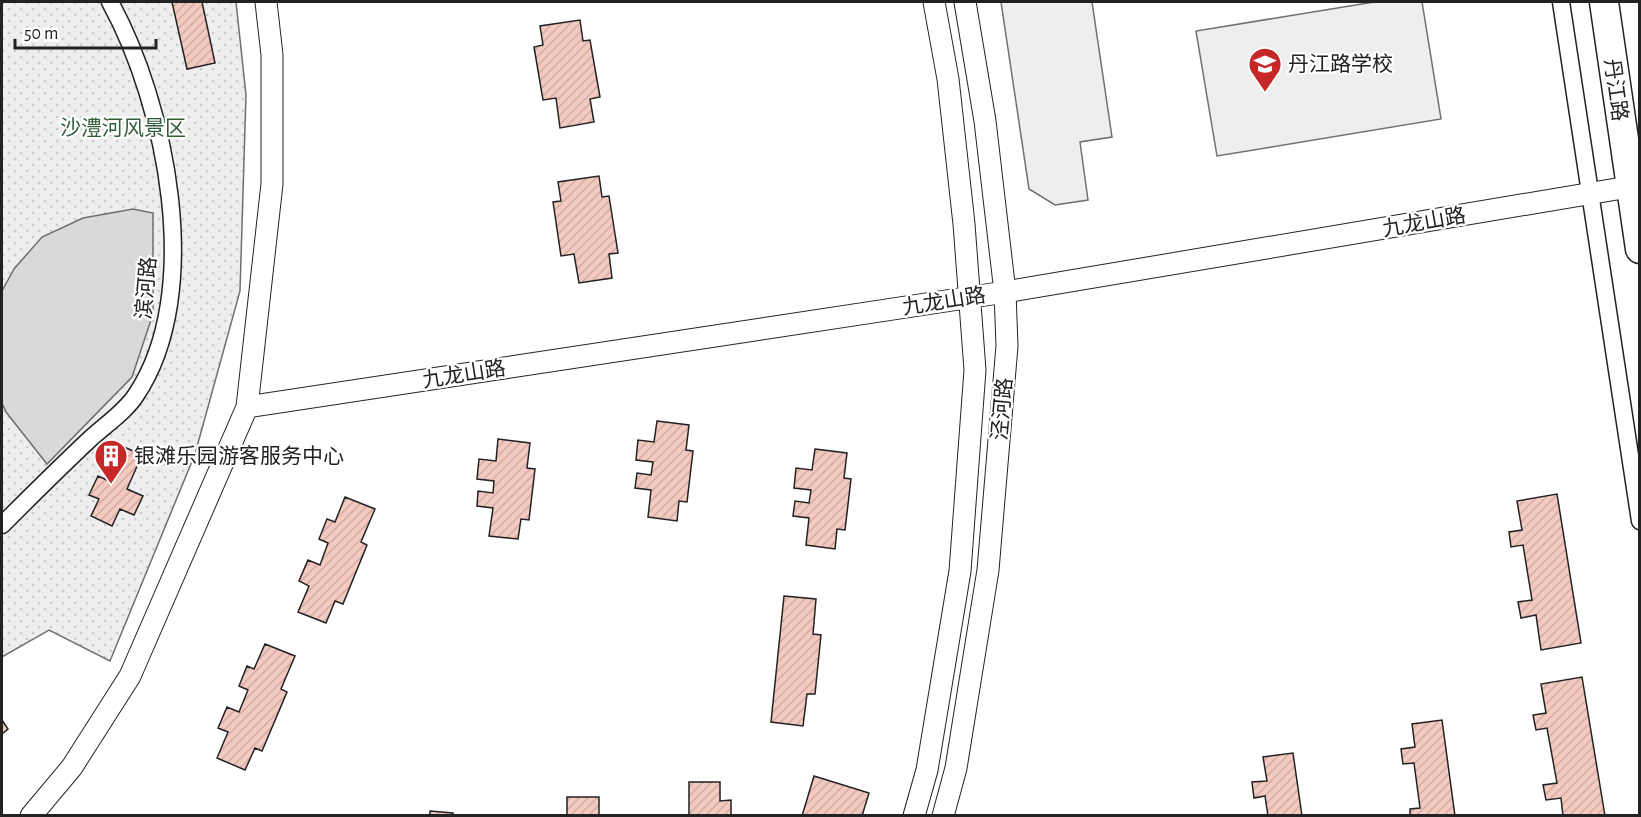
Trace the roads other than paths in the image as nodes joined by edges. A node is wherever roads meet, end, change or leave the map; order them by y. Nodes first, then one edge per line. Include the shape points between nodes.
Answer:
1 (110, 2) edge
2 (266, 2) edge
3 (934, 2) edge
4 (964, 2) edge
5 (1561, 2) edge
6 (1604, 2) edge
7 (1635, 186) edge
8 (1590, 194) junction
9 (1640, 249) edge
10 (1005, 292) junction
11 (969, 298) junction
12 (247, 407) junction
13 (1640, 521) edge
14 (2, 525) edge
15 (31, 816) edge
16 (914, 816) edge
17 (943, 816) edge

1 - 14 street, 滨河路 via 131,48 165,156 173,221 164,332 153,367 134,398
2 - 12 street via 272,55 272,184
3 - 11 street, 泾河路 via 948,79
4 - 10 street, 泾河路 via 986,121
5 - 8 street
6 - 7 highway, 丹江路
7 - 8 street, 九龙山路
7 - 9 highway, 丹江路
8 - 10 street, 九龙山路
8 - 13 street
10 - 11 street, 九龙山路
10 - 17 street, 泾河路 via 1007,345 988,570 956,768
11 - 12 street, 九龙山路
11 - 16 street, 泾河路 via 975,370 960,571 927,770
12 - 15 street via 130,676 72,767

